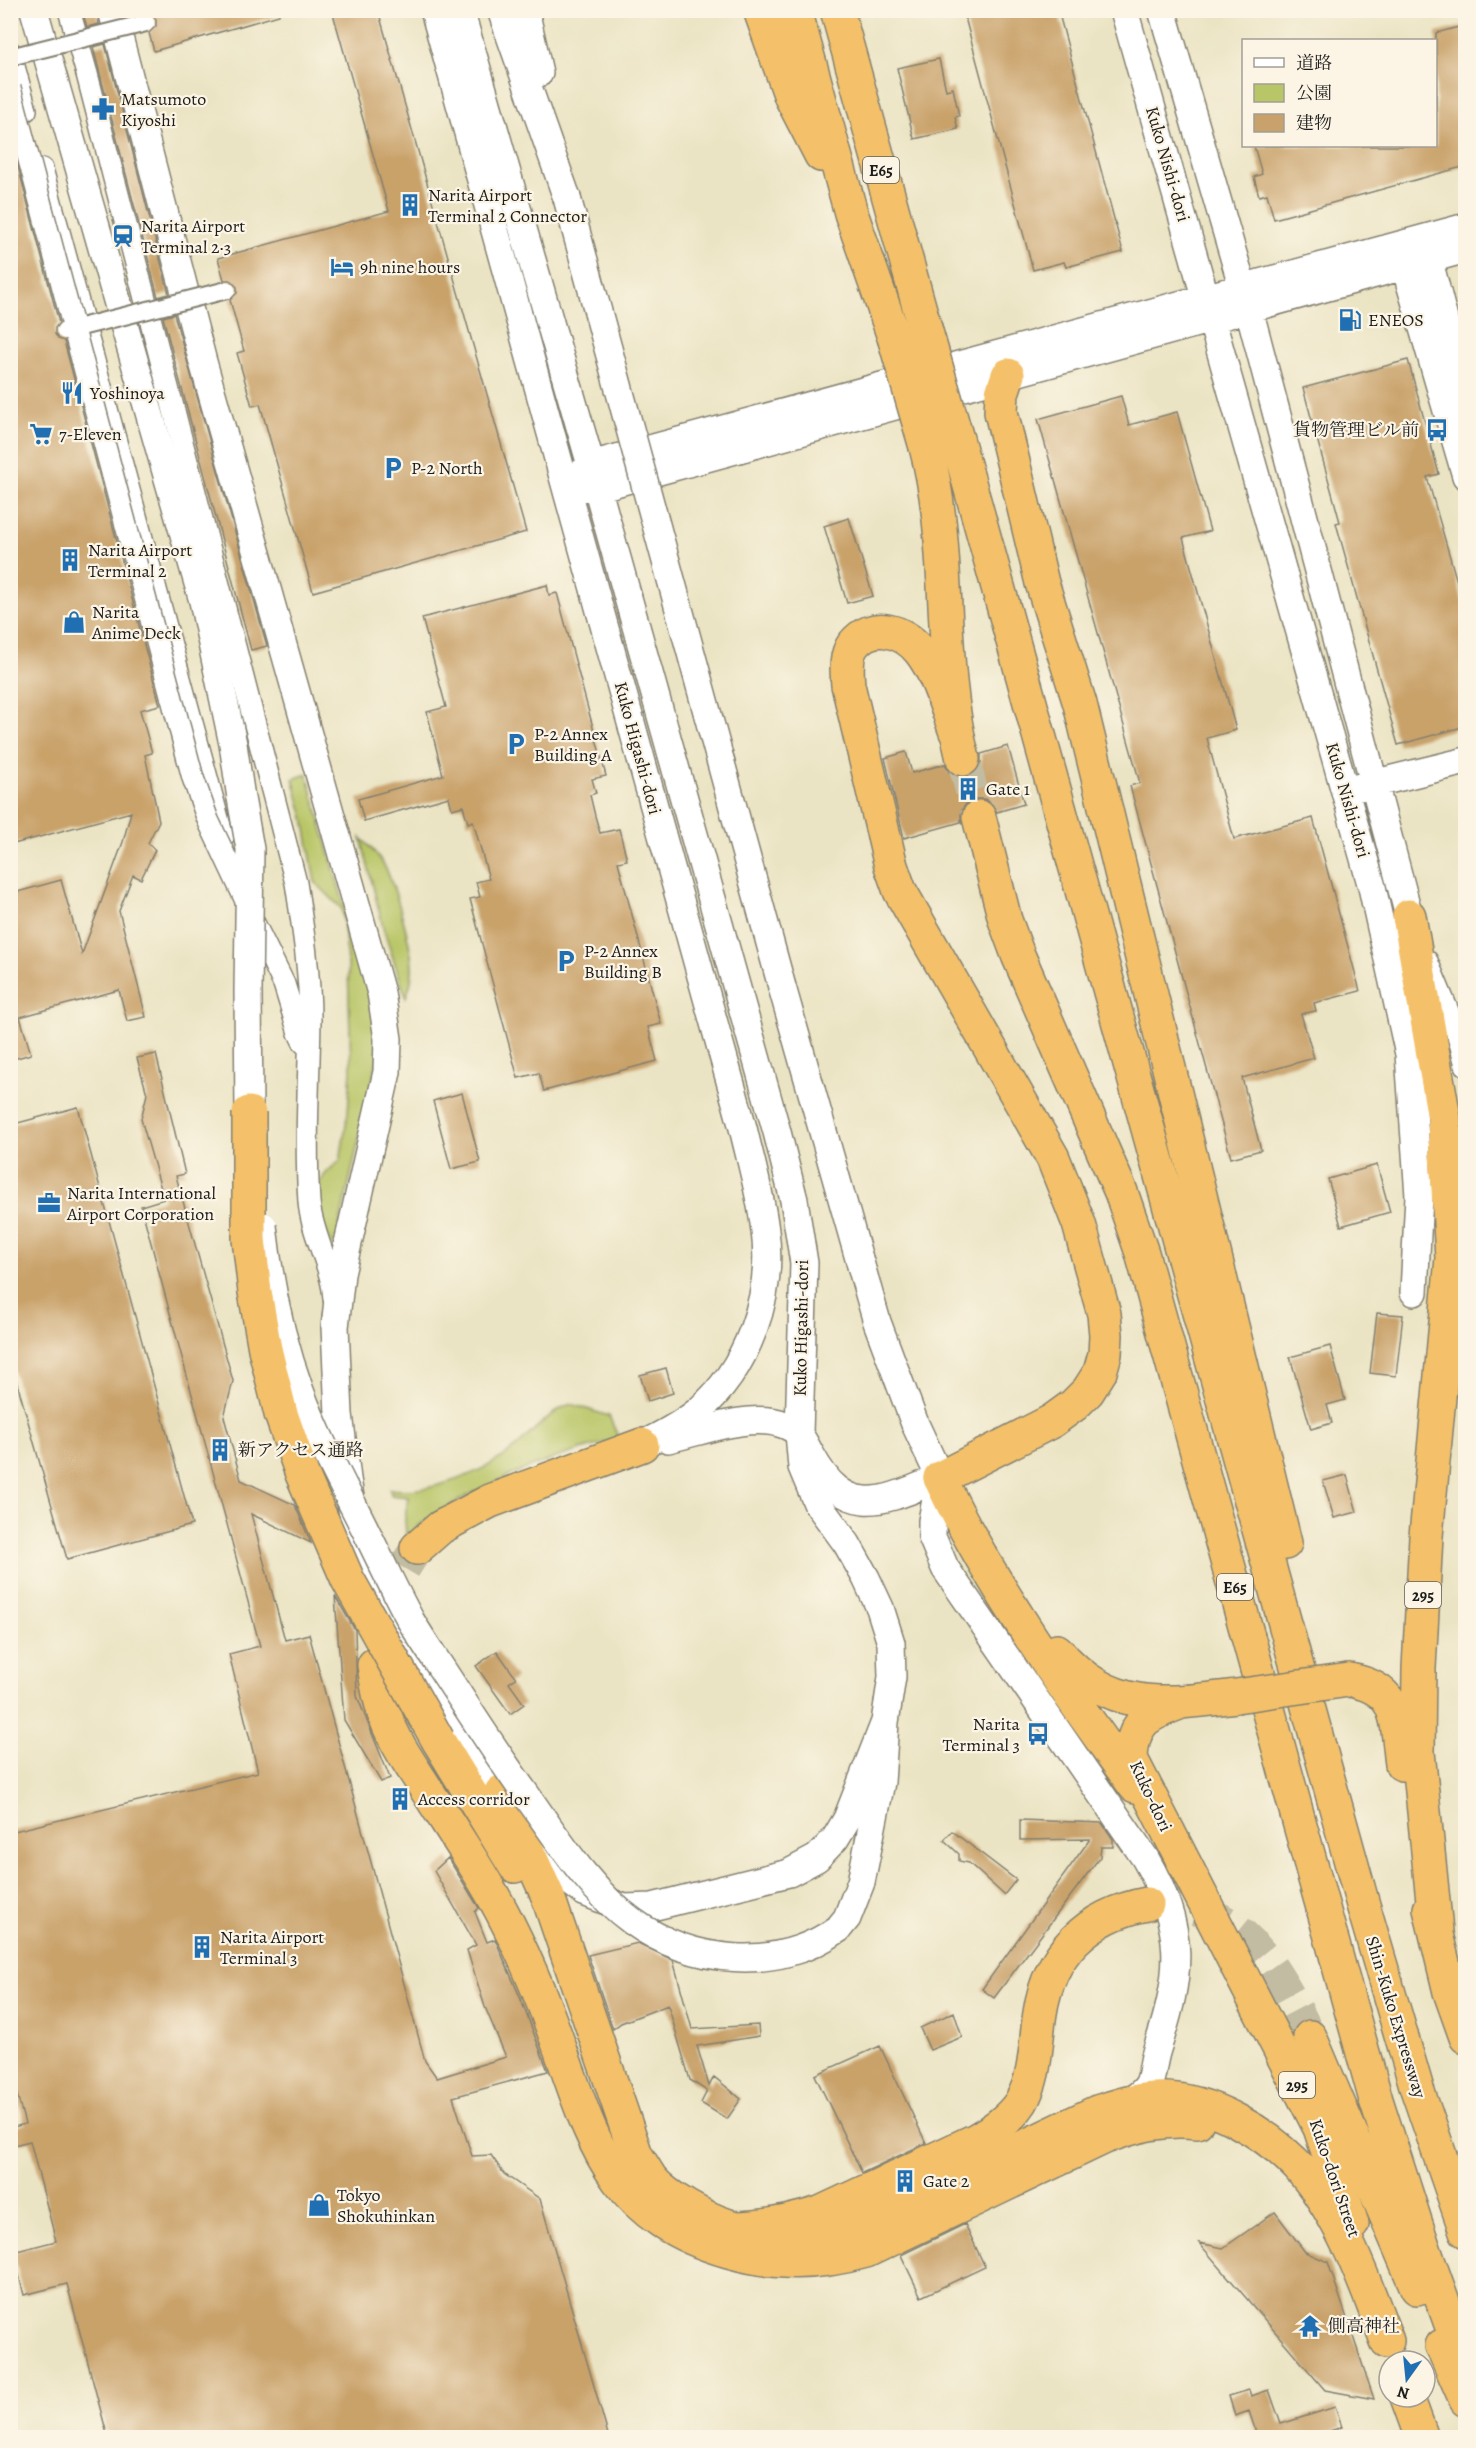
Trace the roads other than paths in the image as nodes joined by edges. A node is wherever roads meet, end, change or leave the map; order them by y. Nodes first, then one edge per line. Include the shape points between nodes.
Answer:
1 (34, 10) edge
2 (69, 10) edge
3 (112, 10) edge
4 (434, 10) edge
5 (460, 10) edge
6 (501, 10) edge
7 (525, 10) edge
8 (760, 10) edge
9 (795, 10) edge
10 (837, 10) edge
11 (1124, 10) edge
12 (1162, 10) edge
13 (146, 23) dead end
14 (10, 54) edge
15 (10, 88) edge
16 (567, 198) junction
17 (851, 213) junction
18 (1466, 227) edge
19 (1466, 249) edge
20 (1414, 251) junction
21 (227, 290) dead end
22 (1246, 298) junction
23 (1209, 308) junction
24 (65, 331) dead end
25 (1008, 375) junction
26 (1466, 404) edge
27 (1466, 476) edge
28 (594, 477) junction
29 (566, 485) junction
30 (1466, 761) edge
31 (1373, 783) junction
32 (1346, 790) junction
33 (979, 817) tunnel mouth
34 (249, 909) junction
35 (1408, 916) junction
36 (308, 1048) junction
37 (1466, 1065) edge
38 (249, 1113) junction
39 (1414, 1292) dead end
40 (335, 1327) junction
41 (799, 1433) junction
42 (642, 1445) junction
43 (940, 1479) junction
44 (417, 1548) tunnel mouth
45 (374, 1665) dead end
46 (1179, 1703) junction
47 (885, 1722) junction
48 (501, 1792) junction
49 (1334, 1800) junction
50 (1173, 1842) junction
51 (1147, 1904) tunnel mouth
52 (1436, 1931) junction
53 (571, 1960) junction
54 (555, 2033) junction
55 (1310, 2037) tunnel mouth
56 (1466, 2037) edge
57 (1128, 2102) junction
58 (1283, 2154) junction
59 (636, 2155) junction
60 (734, 2228) junction
61 (1466, 2231) edge
62 (1390, 2349) edge
63 (1390, 2349) edge
64 (1466, 2366) edge
65 (1466, 2400) edge
66 (1411, 2409) edge
67 (1422, 2438) edge

1 - 34 street, bridge via 203,601 250,849
2 - 36 street via 296,883 307,958
3 - 40 street via 203,362 381,993 388,1039 387,1072 342,1274
4 - 29 street, Kuko Higashi-dori
5 - 28 street, Kuko Higashi-dori
6 - 16 street
7 - 16 street
8 - 17 highway via 791,97
9 - 17 highway, E65
10 - 49 highway, E65, bridge
11 - 23 street, Kuko Nishi-dori
12 - 22 street, Kuko Nishi-dori
13 - 14 street, bridge
14 - 36 street via 228,855
15 - 34 street, bridge via 193,778
16 - 43 street, bridge via 876,1322
17 - 43 highway, E65, bridge via 894,337 935,486 951,698 960,746 932,670 920,651 894,631 877,630 863,635 852,646 847,664 848,686 900,891 1053,1158 1079,1224 1104,1314 1106,1335 1100,1372 1074,1405 1052,1421
18 - 20 street
19 - 20 street
20 - 22 street
20 - 26 street
20 - 27 street
21 - 24 street, bridge
22 - 23 street
22 - 31 street, Kuko Nishi-dori
23 - 25 street
23 - 28 street
23 - 32 street, Kuko Nishi-dori
25 - 28 street
25 - 49 highway via 1001,412 1042,583 1080,704 1285,1545 1326,1727
28 - 29 street
28 - 41 street, Kuko Higashi-dori via 794,1200 804,1263
29 - 42 street, Kuko Higashi-dori via 743,1128 765,1232 766,1270 761,1303 738,1363 697,1412
30 - 31 street
31 - 32 street
31 - 35 street, Kuko Nishi-dori
32 - 39 street, Kuko Nishi-dori via 1372,886 1409,1054 1419,1196
33 - 64 highway, E65 via 1018,955 1121,1192 1142,1253 1376,2100
34 - 38 street, bridge
35 - 37 street via 1458,1035
35 - 52 highway, 295 via 1444,1118 1452,1258 1426,1536 1419,1668 1418,1752
36 - 40 street via 309,1204 333,1287
38 - 47 street, bridge via 270,1272 300,1390 338,1475 411,1622 510,1772 610,1904 670,1942 705,1955 771,1956 822,1941 848,1918 861,1882 881,1782
38 - 53 highway, bridge via 249,1239 255,1292 281,1414 302,1473 348,1580 438,1740
40 - 48 street via 347,1479 357,1540 374,1588 408,1652
41 - 42 street via 787,1425 760,1419
41 - 43 street via 834,1486 862,1501 882,1501
41 - 47 street, Kuko Higashi-dori via 808,1486 847,1544 883,1616 891,1643 892,1677
42 - 44 highway via 490,1501 441,1527
43 - 46 highway, 295 via 974,1522 1053,1647 1070,1666 1115,1695 1145,1702
43 - 50 highway, 295 via 1012,1605
43 - 57 street via 932,1529 937,1553 1145,1858 1162,1888 1172,1918 1177,1945 1173,1996 1151,2080 1145,2092
45 - 54 highway via 378,1693 399,1747 501,1910
46 - 50 highway, Kuko-dori / 295 via 1143,1719 1131,1744 1131,1759 1137,1773
46 - 52 highway, 295, bridge via 1349,1680 1374,1685 1386,1695 1393,1708 1419,1864
47 - 48 street via 847,1819 817,1858 789,1873 652,1908 624,1908 584,1892 555,1870
48 - 53 highway via 547,1894
49 - 61 highway, Shin-Kuko Expressway / E65 via 1417,2089
50 - 62 highway, Kuko-dori Street / 295 via 1320,2128
51 - 60 highway via 1120,1910 1096,1922 1059,1959 1040,2011 1029,2084 1015,2110 993,2130 820,2213 793,2222
52 - 56 highway, 295 via 1450,1992
53 - 59 highway
54 - 58 highway via 589,2130 606,2164 627,2193 651,2214 695,2240 776,2261 808,2263 866,2251 1105,2137 1156,2121 1182,2120 1218,2126 1257,2139
54 - 59 highway
55 - 65 highway
57 - 58 highway via 1155,2098 1205,2107 1254,2130
57 - 60 highway via 1097,2112 861,2225 832,2234 795,2237
58 - 63 highway via 1304,2173 1323,2200 1359,2269
59 - 60 highway via 652,2180 678,2201
66 - 67 highway

